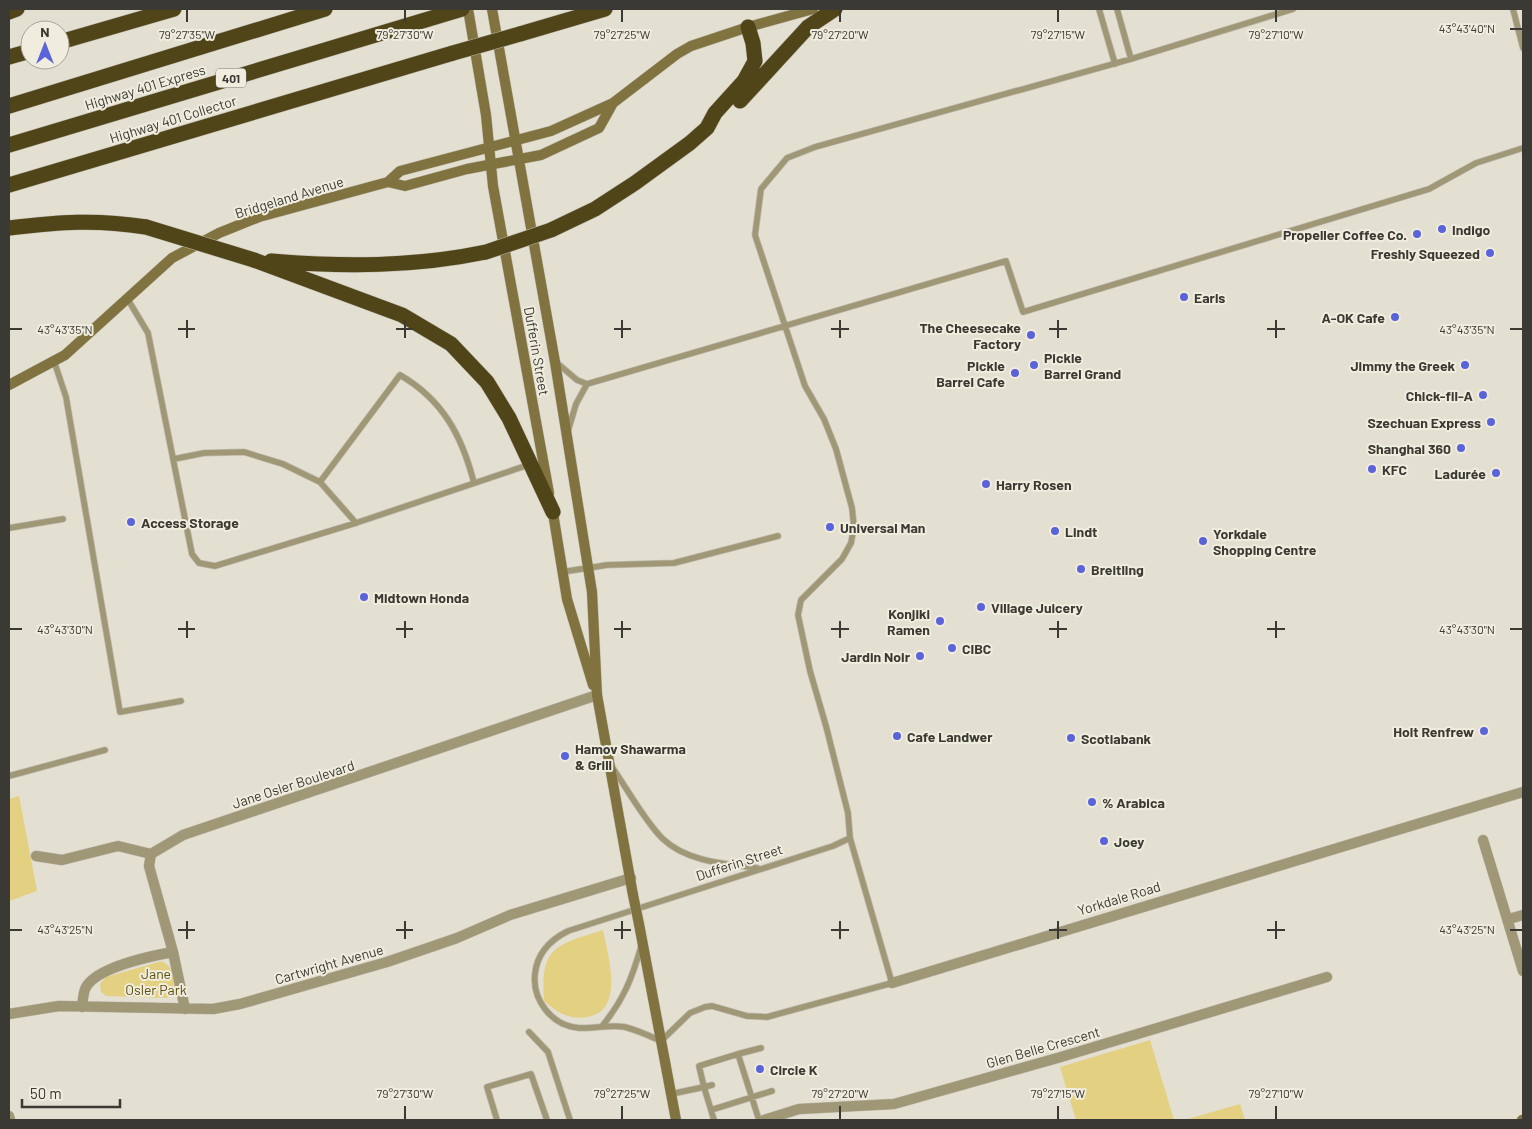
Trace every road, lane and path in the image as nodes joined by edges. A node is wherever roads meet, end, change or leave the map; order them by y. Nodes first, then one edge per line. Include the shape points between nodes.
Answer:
1 (17, 9) edge
2 (174, 9) edge
3 (324, 9) edge
4 (492, 9) edge
5 (605, 9) edge
6 (813, 9) edge
7 (835, 9) edge
8 (1099, 9) edge
9 (1117, 9) edge
10 (1293, 9) edge
11 (1513, 9) edge
12 (461, 10) edge
13 (9, 12) edge
14 (748, 27) junction
15 (70, 39) edge
16 (1523, 48) edge
17 (1131, 60) junction
18 (1115, 64) junction
19 (613, 103) junction
20 (9, 106) edge
21 (707, 128) junction
22 (515, 140) junction
23 (9, 145) edge
24 (490, 147) junction
25 (1523, 148) edge
26 (518, 160) junction
27 (492, 164) junction
28 (388, 182) junction
29 (9, 185) edge
30 (9, 228) edge
31 (254, 260) junction
32 (127, 298) junction
33 (785, 327) junction
34 (54, 361) junction
35 (555, 362) junction
36 (587, 384) junction
37 (9, 385) edge
38 (567, 437) junction
39 (174, 459) junction
40 (530, 464) junction
41 (320, 482) junction
42 (474, 483) junction
43 (552, 512) junction
44 (63, 519) dead end
45 (356, 523) junction
46 (9, 528) edge
47 (778, 536) dead end
48 (588, 568) junction
49 (562, 572) junction
50 (597, 695) junction
51 (181, 701) dead end
52 (105, 750) dead end
53 (609, 763) junction
54 (9, 776) edge
55 (1523, 792) edge
56 (850, 838) junction
57 (1484, 840) dead end
58 (151, 854) junction
59 (36, 856) dead end
60 (759, 869) junction
61 (631, 878) junction
62 (1523, 914) edge
63 (1509, 919) junction
64 (643, 942) junction
65 (173, 952) junction
66 (1523, 971) edge
67 (1327, 977) dead end
68 (892, 983) junction
69 (82, 1007) junction
70 (185, 1009) junction
71 (9, 1014) edge
72 (604, 1025) junction
73 (529, 1032) dead end
74 (661, 1041) junction
75 (761, 1048) dead end
76 (738, 1054) junction
77 (712, 1085) dead end
78 (704, 1087) junction
79 (772, 1090) dead end
80 (671, 1094) junction
81 (752, 1097) junction
82 (711, 1110) junction
83 (9, 1116) edge
84 (10, 1120) edge
85 (497, 1120) edge
86 (547, 1120) edge
87 (570, 1120) edge
88 (676, 1120) edge
89 (714, 1120) edge
90 (759, 1120) edge
91 (764, 1120) edge

1 - 13 highway
2 - 15 highway
3 - 20 highway, Highway 401 Express
4 - 22 main road, Dufferin Street
5 - 29 highway, Highway 401 Collector, bridge
6 - 14 main road
7 - 21 highway via 808,27 721,122
8 - 18 lane
9 - 17 lane
10 - 17 lane
11 - 16 lane
12 - 23 highway, Highway 401 Express / 401
12 - 24 main road, Dufferin Street
14 - 19 main road via 676,54
14 - 21 highway via 754,61 744,82
17 - 18 lane
18 - 33 lane via 787,158 761,189 755,235
19 - 22 main road via 551,131
19 - 26 main road via 599,128 557,149
21 - 31 highway, bridge via 636,183 594,209 551,230 486,252 421,264
22 - 24 main road, Bridgeland Avenue
22 - 26 main road, Dufferin Street
24 - 27 main road, Dufferin Street
24 - 28 main road, Bridgeland Avenue via 400,171
25 - 33 lane via 1476,163 1429,189 1022,312 1006,260
26 - 27 main road, Bridgeland Avenue
26 - 35 main road, Dufferin Street
27 - 28 main road, Bridgeland Avenue via 405,186
27 - 43 main road, Dufferin Street via 500,228
28 - 32 main road, Bridgeland Avenue via 259,217 219,233 172,258
30 - 31 highway, bridge via 107,221 146,228
31 - 40 highway via 402,315 451,344 487,382 509,418
32 - 34 main road, Bridgeland Avenue via 65,355
32 - 39 lane via 148,333
33 - 36 lane
33 - 56 lane via 805,386 836,449 854,527 851,543 842,559 806,593 798,615 848,813
34 - 37 main road, Bridgeland Avenue
34 - 51 lane via 66,398 120,712
35 - 36 lane
35 - 38 main road, Dufferin Street
36 - 38 lane via 576,404
38 - 48 main road, Dufferin Street
39 - 41 lane via 204,453 244,452 283,464
39 - 45 lane via 192,554 199,563 215,566
40 - 42 lane
40 - 43 highway
41 - 42 lane via 400,375 418,385 454,426
41 - 45 lane
42 - 45 lane
43 - 49 main road, Dufferin Street
44 - 46 lane
47 - 48 lane via 674,563
48 - 49 lane
48 - 50 main road, Dufferin Street
49 - 50 main road, Dufferin Street via 578,639
50 - 53 main road, Dufferin Street
50 - 58 street, Jane Osler Boulevard via 183,835
52 - 54 lane
53 - 60 lane via 664,841 687,854 717,863
53 - 61 main road, Dufferin Street
55 - 68 street, Yorkdale Road
56 - 60 lane, Dufferin Street
56 - 68 lane
57 - 63 street
58 - 59 street via 118,846 62,860
58 - 65 street via 149,866
60 - 72 lane, Dufferin Street via 552,939 535,966 536,994 543,1006 560,1022 577,1028
61 - 64 main road, Dufferin Street, bridge
61 - 70 street, Cartwright Avenue via 510,915 458,938 387,962 240,1004 213,1009
62 - 63 street
63 - 66 street
64 - 72 lane, Dufferin Street via 630,985
64 - 74 main road, Dufferin Street
65 - 69 street via 147,957 102,974 84,989
65 - 70 street
67 - 91 street, Glen Belle Crescent via 1061,1058 894,1104 799,1109
68 - 74 lane via 767,1018 705,1007 690,1013
69 - 70 street, Cartwright Avenue
69 - 71 street, Cartwright Avenue via 59,1006
72 - 74 lane via 625,1027
73 - 87 lane via 548,1052
74 - 80 main road, Dufferin Street
75 - 76 lane
76 - 78 lane via 699,1066
76 - 81 lane via 742,1076
77 - 78 lane
78 - 80 lane
78 - 82 lane
79 - 81 lane
80 - 88 main road, Dufferin Street
81 - 82 lane
81 - 90 lane
82 - 89 lane
83 - 84 street
85 - 86 lane via 487,1087 532,1074

